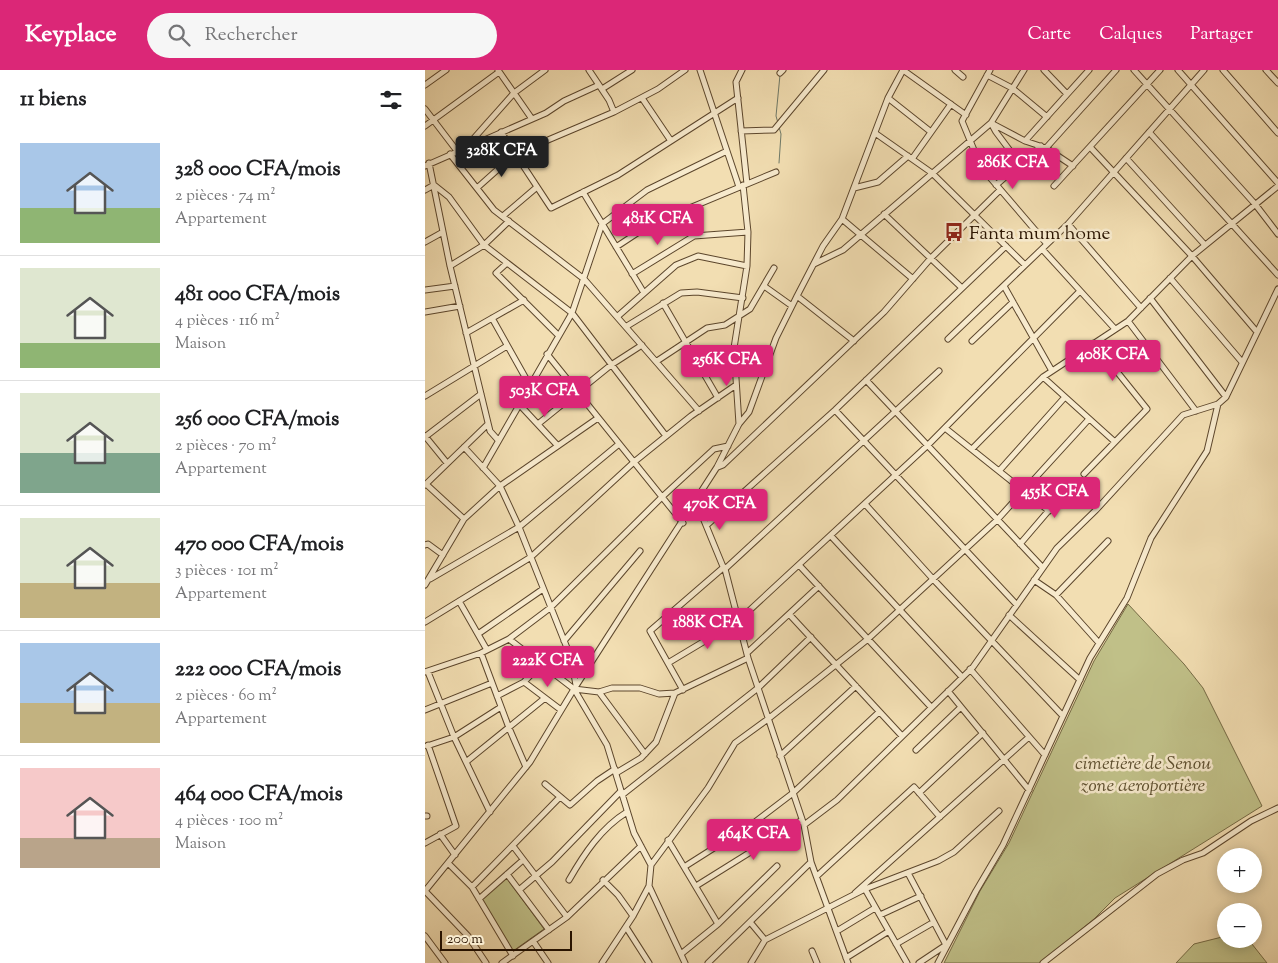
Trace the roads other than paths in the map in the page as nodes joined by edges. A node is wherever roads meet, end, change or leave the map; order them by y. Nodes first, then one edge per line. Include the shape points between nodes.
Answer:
1 (446, 70) edge
2 (545, 70) edge
3 (589, 70) edge
4 (632, 70) edge
5 (685, 70) edge
6 (700, 70) edge
7 (742, 70) edge
8 (824, 70) edge
9 (903, 70) edge
10 (955, 70) edge
11 (1024, 70) edge
12 (1045, 70) edge
13 (1089, 70) edge
14 (1116, 70) edge
15 (1134, 70) edge
16 (1160, 70) edge
17 (1178, 70) edge
18 (1204, 70) edge
19 (1223, 70) edge
20 (1266, 70) edge
21 (498, 71) edge
22 (989, 73) edge
23 (963, 77) dead end
24 (1278, 83) edge
25 (1147, 84) junction
26 (1191, 85) junction
27 (425, 86) edge
28 (600, 87) junction
29 (1012, 88) junction
30 (514, 93) junction
31 (1067, 94) junction
32 (642, 98) junction
33 (738, 98) junction
34 (888, 98) junction
35 (951, 104) junction
36 (425, 109) edge
37 (1170, 109) junction
38 (614, 112) junction
39 (715, 113) junction
40 (966, 114) junction
41 (1047, 117) junction
42 (532, 119) junction
43 (433, 120) junction
44 (991, 123) junction
45 (425, 126) edge
46 (741, 131) junction
47 (501, 132) junction
48 (931, 132) junction
49 (1149, 132) junction
50 (875, 133) junction
51 (1278, 133) edge
52 (671, 141) junction
53 (969, 141) junction
54 (1025, 141) junction
55 (1090, 146) junction
56 (467, 147) junction
57 (1044, 147) junction
58 (457, 151) junction
59 (727, 151) junction
60 (450, 154) junction
61 (515, 154) junction
62 (910, 158) junction
63 (1126, 158) junction
64 (1020, 164) junction
65 (427, 165) edge
66 (1073, 166) junction
67 (776, 172) dead end
68 (1114, 172) junction
69 (932, 173) junction
70 (434, 184) junction
71 (1278, 184) edge
72 (743, 185) junction
73 (995, 185) junction
74 (1054, 186) dead end
75 (537, 187) junction
76 (477, 188) junction
77 (854, 188) junction
78 (425, 190) edge
79 (1000, 190) junction
80 (583, 192) junction
81 (1255, 204) junction
82 (884, 214) junction
83 (975, 215) junction
84 (503, 216) junction
85 (842, 219) junction
86 (509, 221) junction
87 (602, 224) junction
88 (1068, 224) junction
89 (1232, 224) junction
90 (443, 232) junction
91 (747, 232) junction
92 (1278, 234) edge
93 (860, 235) junction
94 (425, 242) edge
95 (1047, 244) junction
96 (484, 245) junction
97 (1205, 245) junction
98 (1005, 246) junction
99 (617, 248) junction
100 (1042, 249) junction
101 (1192, 256) junction
102 (931, 258) junction
103 (507, 263) junction
104 (814, 264) junction
105 (1025, 265) junction
106 (451, 266) junction
107 (747, 266) junction
108 (774, 268) dead end
109 (632, 274) junction
110 (1278, 275) edge
111 (1170, 278) junction
112 (584, 279) junction
113 (913, 279) junction
114 (455, 286) junction
115 (763, 286) junction
116 (1004, 286) junction
117 (963, 288) junction
118 (1278, 289) edge
119 (425, 290) edge
120 (1080, 291) junction
121 (644, 293) junction
122 (797, 296) junction
123 (743, 298) junction
124 (1150, 298) junction
125 (523, 300) junction
126 (1013, 302) junction
127 (663, 303) junction
128 (460, 306) junction
129 (792, 306) junction
130 (1141, 308) junction
131 (425, 312) edge
132 (572, 313) junction
133 (740, 315) junction
134 (618, 316) junction
135 (492, 318) junction
136 (1127, 321) junction
137 (627, 326) junction
138 (1115, 329) junction
139 (1257, 332) junction
140 (467, 333) junction
141 (558, 335) junction
142 (1033, 338) junction
143 (948, 339) dead end
144 (972, 340) dead end
145 (854, 341) junction
146 (686, 342) junction
147 (1094, 343) junction
148 (643, 345) junction
149 (507, 346) junction
150 (547, 354) junction
151 (657, 361) junction
152 (1243, 362) junction
153 (611, 365) junction
154 (475, 366) junction
155 (1052, 371) junction
156 (939, 372) dead end
157 (1043, 377) junction
158 (866, 380) junction
159 (529, 384) junction
160 (737, 385) junction
161 (577, 392) junction
162 (481, 394) junction
163 (425, 396) edge
164 (1065, 397) junction
165 (1226, 397) junction
166 (718, 398) junction
167 (518, 403) junction
168 (1218, 404) junction
169 (835, 410) junction
170 (699, 411) junction
171 (1195, 411) junction
172 (896, 412) junction
173 (598, 418) junction
174 (1089, 419) junction
175 (488, 424) junction
176 (538, 424) junction
177 (739, 424) junction
178 (945, 428) junction
179 (425, 436) edge
180 (666, 436) junction
181 (498, 440) junction
182 (865, 441) junction
183 (1115, 442) junction
184 (619, 444) junction
185 (928, 445) junction
186 (558, 446) junction
187 (728, 446) junction
188 (464, 447) junction
189 (971, 449) junction
190 (634, 462) junction
191 (447, 464) junction
192 (717, 467) junction
193 (483, 468) junction
194 (999, 471) junction
195 (1084, 474) dead end
196 (896, 475) junction
197 (1074, 481) dead end
198 (425, 485) edge
199 (500, 486) junction
200 (1024, 491) junction
201 (662, 497) junction
202 (695, 501) junction
203 (865, 504) junction
204 (1049, 511) junction
205 (464, 519) junction
206 (997, 520) junction
207 (683, 523) junction
208 (707, 525) junction
209 (519, 526) junction
210 (831, 536) junction
211 (1108, 542) dead end
212 (1020, 544) junction
213 (425, 545) edge
214 (965, 550) junction
215 (640, 551) dead end
216 (443, 555) junction
217 (531, 557) junction
218 (799, 565) junction
219 (724, 568) junction
220 (1043, 568) junction
221 (933, 579) junction
222 (429, 580) junction
223 (1034, 580) junction
224 (425, 585) edge
225 (819, 586) junction
226 (543, 589) junction
227 (1056, 595) junction
228 (459, 602) junction
229 (1017, 605) junction
230 (550, 608) junction
231 (900, 610) junction
232 (789, 614) junction
233 (1009, 615) junction
234 (738, 620) junction
235 (425, 622) edge
236 (477, 634) junction
237 (811, 638) junction
238 (509, 639) junction
239 (868, 639) junction
240 (992, 640) junction
241 (564, 642) junction
242 (1099, 643) junction
243 (484, 651) junction
244 (747, 656) junction
245 (668, 663) junction
246 (541, 664) junction
247 (836, 665) junction
248 (970, 670) junction
249 (426, 672) edge
250 (962, 677) junction
251 (1080, 680) junction
252 (523, 682) junction
253 (493, 683) junction
254 (856, 686) junction
255 (575, 687) junction
256 (758, 688) junction
257 (683, 690) junction
258 (948, 691) junction
259 (599, 692) junction
260 (675, 693) junction
261 (497, 696) junction
262 (545, 698) junction
263 (441, 705) junction
264 (501, 707) junction
265 (931, 707) junction
266 (961, 707) junction
267 (425, 710) edge
268 (561, 710) junction
269 (879, 712) junction
270 (1063, 716) junction
271 (768, 720) junction
272 (509, 728) junction
273 (983, 733) junction
274 (454, 736) junction
275 (902, 736) junction
276 (1029, 737) junction
277 (426, 746) edge
278 (916, 750) dead end
279 (645, 754) junction
280 (1045, 755) junction
281 (780, 756) junction
282 (1004, 760) junction
283 (466, 762) junction
284 (526, 767) junction
285 (616, 771) junction
286 (545, 784) dead end
287 (1029, 790) junction
288 (622, 793) junction
289 (793, 793) junction
290 (919, 793) junction
291 (560, 797) junction
292 (1278, 808) edge
293 (999, 811) dead end
294 (490, 812) junction
295 (627, 812) junction
296 (940, 818) junction
297 (803, 822) junction
298 (440, 834) junction
299 (668, 840) junction
300 (425, 842) edge
301 (513, 846) junction
302 (641, 846) junction
303 (455, 855) junction
304 (523, 860) junction
305 (811, 862) junction
306 (448, 863) junction
307 (651, 866) junction
308 (777, 866) dead end
309 (684, 867) junction
310 (908, 872) junction
311 (507, 874) junction
312 (536, 876) junction
313 (817, 876) junction
314 (569, 880) dead end
315 (603, 880) junction
316 (649, 886) junction
317 (695, 886) junction
318 (472, 887) junction
319 (865, 889) junction
320 (519, 890) junction
321 (425, 891) edge
322 (855, 893) junction
323 (921, 896) junction
324 (479, 899) junction
325 (829, 907) junction
326 (875, 908) junction
327 (880, 915) junction
328 (633, 916) junction
329 (567, 917) junction
330 (750, 922) junction
331 (934, 922) junction
332 (718, 924) junction
333 (626, 927) junction
334 (549, 930) junction
335 (837, 931) junction
336 (889, 931) junction
337 (425, 936) edge
338 (765, 940) junction
339 (533, 941) junction
340 (896, 944) junction
341 (946, 945) junction
342 (811, 951) dead end
343 (681, 954) junction
344 (513, 956) junction
345 (847, 962) edge
346 (445, 963) edge
347 (486, 963) edge
348 (502, 963) edge
349 (548, 963) edge
350 (601, 963) edge
351 (649, 963) edge
352 (685, 963) edge
353 (708, 963) edge
354 (751, 963) edge
355 (817, 963) edge
356 (907, 963) edge
357 (919, 963) edge
358 (938, 963) edge
359 (1043, 963) edge

1 - 27 street
2 - 30 street
3 - 28 street
4 - 28 street
5 - 32 street
6 - 39 street
7 - 33 street via 736,82
8 - 46 street via 774,130
9 - 34 street
9 - 35 street
10 - 23 street
11 - 29 street
12 - 31 street
13 - 31 street
14 - 57 street
15 - 25 street
16 - 25 street
17 - 26 street
18 - 26 street
19 - 51 street
20 - 24 street
21 - 30 street
21 - 43 street
22 - 29 street
22 - 40 street
25 - 37 street
25 - 55 street
26 - 37 street
26 - 71 street
28 - 38 street
28 - 42 street via 564,101
29 - 41 street
29 - 44 street
30 - 42 street
30 - 56 street
31 - 41 street
32 - 38 street
32 - 52 street
33 - 39 street
33 - 46 street
34 - 48 street
34 - 50 street
35 - 40 street
35 - 48 street
36 - 43 street
37 - 49 street
37 - 81 street
38 - 61 street
39 - 52 street
39 - 59 street
40 - 53 street via 963,121
41 - 54 street
42 - 47 street
43 - 45 street
43 - 58 street
44 - 53 street
44 - 54 street
44 - 64 street
46 - 72 street
47 - 56 street
47 - 61 street
48 - 62 street
49 - 63 street
49 - 89 street
50 - 62 street
50 - 77 street
52 - 80 street via 618,176
53 - 69 street
53 - 73 street via 981,167
54 - 57 street
55 - 66 street
55 - 68 street
56 - 58 street
57 - 64 street
57 - 66 street
58 - 60 street
59 - 72 street
59 - 87 street via 647,190
60 - 65 street
60 - 76 street
61 - 75 street
61 - 76 street
62 - 69 street
62 - 77 street via 878,182
63 - 68 street
63 - 97 street
64 - 73 street
65 - 70 street
66 - 74 street
67 - 72 street
68 - 88 street
68 - 101 street
69 - 82 street
69 - 83 street
70 - 78 street
70 - 90 street
70 - 96 street via 449,198
71 - 81 street
72 - 91 street
72 - 99 street via 651,224
73 - 79 street
75 - 80 street via 551,208
75 - 84 street
76 - 84 street via 494,210
77 - 85 street
79 - 83 street
79 - 95 street
80 - 87 street
81 - 89 street
81 - 92 street
82 - 93 street
82 - 102 street
83 - 98 street
83 - 102 street
84 - 86 street
85 - 93 street
85 - 104 street
86 - 96 street
86 - 112 street
87 - 99 street
87 - 112 street
88 - 95 street
88 - 130 street
89 - 97 street
89 - 110 street
90 - 94 street
90 - 106 street
91 - 107 street
91 - 109 street via 694,236
93 - 104 street via 843,250
93 - 113 street
95 - 100 street
96 - 103 street
96 - 106 street
97 - 101 street
98 - 105 street
98 - 117 street
99 - 109 street
100 - 105 street
100 - 120 street
101 - 111 street
101 - 139 street
102 - 113 street
102 - 117 street
103 - 125 street via 496,273
103 - 132 street
104 - 122 street
105 - 116 street
106 - 114 street
107 - 121 street via 698,256 676,265
107 - 123 street
108 - 115 street
109 - 121 street
111 - 124 street
111 - 152 street
112 - 132 street
112 - 134 street
113 - 145 street
114 - 119 street
114 - 128 street
115 - 129 street
115 - 133 street via 750,309
116 - 126 street
116 - 143 street
117 - 158 street
118 - 139 street
120 - 138 street
120 - 142 street
121 - 134 street
122 - 129 street
122 - 145 street
123 - 127 street via 697,292 681,293
123 - 133 street
124 - 130 street
124 - 165 street
125 - 135 street
125 - 141 street
126 - 142 street
126 - 144 street
127 - 137 street
127 - 146 street
128 - 131 street
128 - 140 street
129 - 177 street via 776,338 749,412
130 - 136 street
132 - 141 street
132 - 153 street
133 - 146 street via 725,325 707,328
133 - 160 street via 735,348
134 - 137 street
135 - 140 street
135 - 149 street
136 - 138 street
136 - 171 street
137 - 148 street
138 - 147 street
139 - 152 street
140 - 154 street
141 - 150 street
142 - 155 street
142 - 178 street
145 - 192 street via 723,465
146 - 151 street
146 - 166 street
147 - 155 street
147 - 183 street via 1147,409
148 - 151 street
148 - 153 street
149 - 154 street
149 - 159 street
150 - 159 street
150 - 161 street
151 - 170 street
152 - 165 street
153 - 161 street
153 - 180 street
154 - 162 street
154 - 163 street
155 - 157 street
156 - 172 street
157 - 164 street
157 - 189 street
158 - 169 street
158 - 172 street
159 - 167 street
160 - 166 street
160 - 177 street
161 - 173 street
161 - 176 street
162 - 175 street
162 - 179 street
164 - 174 street
164 - 194 street
165 - 168 street
166 - 170 street
167 - 176 street
167 - 181 street
168 - 171 street
168 - 242 street via 1207,451 1151,538 1127,598
169 - 182 street
169 - 208 street
170 - 180 street
171 - 220 street via 1183,415 1057,548
172 - 182 street
172 - 185 street
173 - 184 street
173 - 186 street
174 - 183 street
174 - 200 street
175 - 181 street
175 - 188 street
176 - 186 street
177 - 187 street
178 - 185 street
178 - 189 street
179 - 191 street
180 - 190 street
181 - 193 street
182 - 196 street
182 - 219 street
183 - 195 street
184 - 190 street
184 - 209 street
185 - 196 street
185 - 206 street
186 - 199 street
187 - 192 street
187 - 201 street via 714,449
188 - 191 street
188 - 193 street
189 - 194 street
190 - 201 street
190 - 217 street
191 - 198 street
192 - 202 street
193 - 199 street
194 - 200 street
196 - 203 street
196 - 214 street
197 - 204 street
198 - 205 street
199 - 205 street
199 - 209 street
200 - 204 street
200 - 206 street
201 - 207 street
201 - 230 street
202 - 207 street
202 - 208 street
203 - 210 street
203 - 221 street
204 - 212 street
205 - 216 street
206 - 212 street
206 - 214 street
207 - 255 street
208 - 219 street
209 - 217 street
209 - 222 street
210 - 218 street
210 - 231 street
211 - 227 street
212 - 220 street
213 - 216 street
214 - 221 street
214 - 229 street
215 - 241 street
216 - 222 street
217 - 226 street
217 - 228 street
218 - 225 street
218 - 234 street
219 - 234 street
219 - 245 street via 650,631
220 - 223 street
221 - 231 street
221 - 240 street
222 - 224 street
223 - 227 street
223 - 229 street
225 - 232 street
225 - 239 street
226 - 230 street
226 - 236 street
227 - 242 street
228 - 235 street
228 - 236 street
229 - 233 street
230 - 238 street
230 - 241 street
231 - 239 street
231 - 250 street
232 - 237 street
232 - 244 street
233 - 240 street
233 - 251 street
234 - 244 street
234 - 245 street
236 - 243 street
237 - 247 street
237 - 256 street
238 - 243 street
238 - 246 street
239 - 247 street
239 - 265 street
240 - 248 street
240 - 270 street
241 - 255 street via 571,658
242 - 251 street
243 - 249 street
243 - 253 street
244 - 256 street
244 - 257 street
245 - 257 street
246 - 252 street
246 - 255 street
247 - 254 street
247 - 271 street
248 - 250 street
248 - 276 street
249 - 263 street
250 - 258 street
251 - 270 street
252 - 261 street
252 - 262 street
253 - 261 street
253 - 263 street
254 - 269 street
254 - 281 street
255 - 259 street
255 - 268 street
255 - 285 street via 607,745
256 - 271 street
256 - 288 street
257 - 260 street
258 - 265 street
258 - 266 street
259 - 260 street via 612,688 640,688 659,694
259 - 279 street
260 - 279 street via 657,742
261 - 264 street
262 - 268 street
262 - 272 street
263 - 267 street
263 - 274 street
264 - 272 street
264 - 274 street
265 - 275 street
266 - 273 street
266 - 278 street
268 - 284 street
269 - 275 street
269 - 289 street
270 - 280 street
271 - 281 street
271 - 299 street via 735,743 708,788
272 - 283 street
272 - 284 street
273 - 282 street
273 - 290 street
274 - 277 street
274 - 283 street
275 - 297 street via 837,800
276 - 280 street
276 - 282 street
277 - 298 street via 456,826
279 - 285 street
280 - 287 street
281 - 289 street
282 - 287 street
282 - 296 street
283 - 294 street
284 - 294 street
285 - 288 street
285 - 291 street via 597,781 570,806
286 - 291 street
287 - 341 street via 1003,845
288 - 295 street
288 - 312 street
289 - 297 street
289 - 309 street via 755,822
290 - 296 street
290 - 313 street via 914,787
291 - 301 street
292 - 359 street via 1203,853 1157,874
293 - 310 street via 954,852
294 - 303 street
295 - 302 street
295 - 314 street via 597,839
296 - 322 street
297 - 305 street
297 - 317 street
298 - 300 street
298 - 303 street
299 - 307 street
299 - 309 street
301 - 304 street
301 - 318 street
302 - 307 street
302 - 315 street
303 - 306 street
304 - 311 street
304 - 312 street
305 - 313 street
305 - 330 street
306 - 318 street
306 - 321 street
307 - 316 street
308 - 332 street
309 - 317 street
310 - 319 street
310 - 323 street
311 - 320 street
311 - 324 street
312 - 320 street
312 - 329 street
313 - 325 street
315 - 328 street
315 - 329 street
316 - 328 street
316 - 343 street
317 - 332 street
318 - 324 street
319 - 322 street
319 - 326 street
320 - 334 street
321 - 347 street via 468,936
322 - 325 street
323 - 327 street
323 - 331 street
324 - 344 street
325 - 335 street
325 - 338 street
326 - 327 street
326 - 335 street
327 - 336 street
328 - 333 street
329 - 334 street
330 - 338 street
330 - 353 street
331 - 340 street
331 - 341 street
332 - 343 street
333 - 350 street
333 - 351 street
334 - 339 street
335 - 345 street
336 - 340 street
336 - 345 street
337 - 346 street
338 - 354 street
339 - 344 street
339 - 349 street
340 - 356 street
341 - 357 street
341 - 358 street
342 - 355 street
343 - 352 street
344 - 348 street

